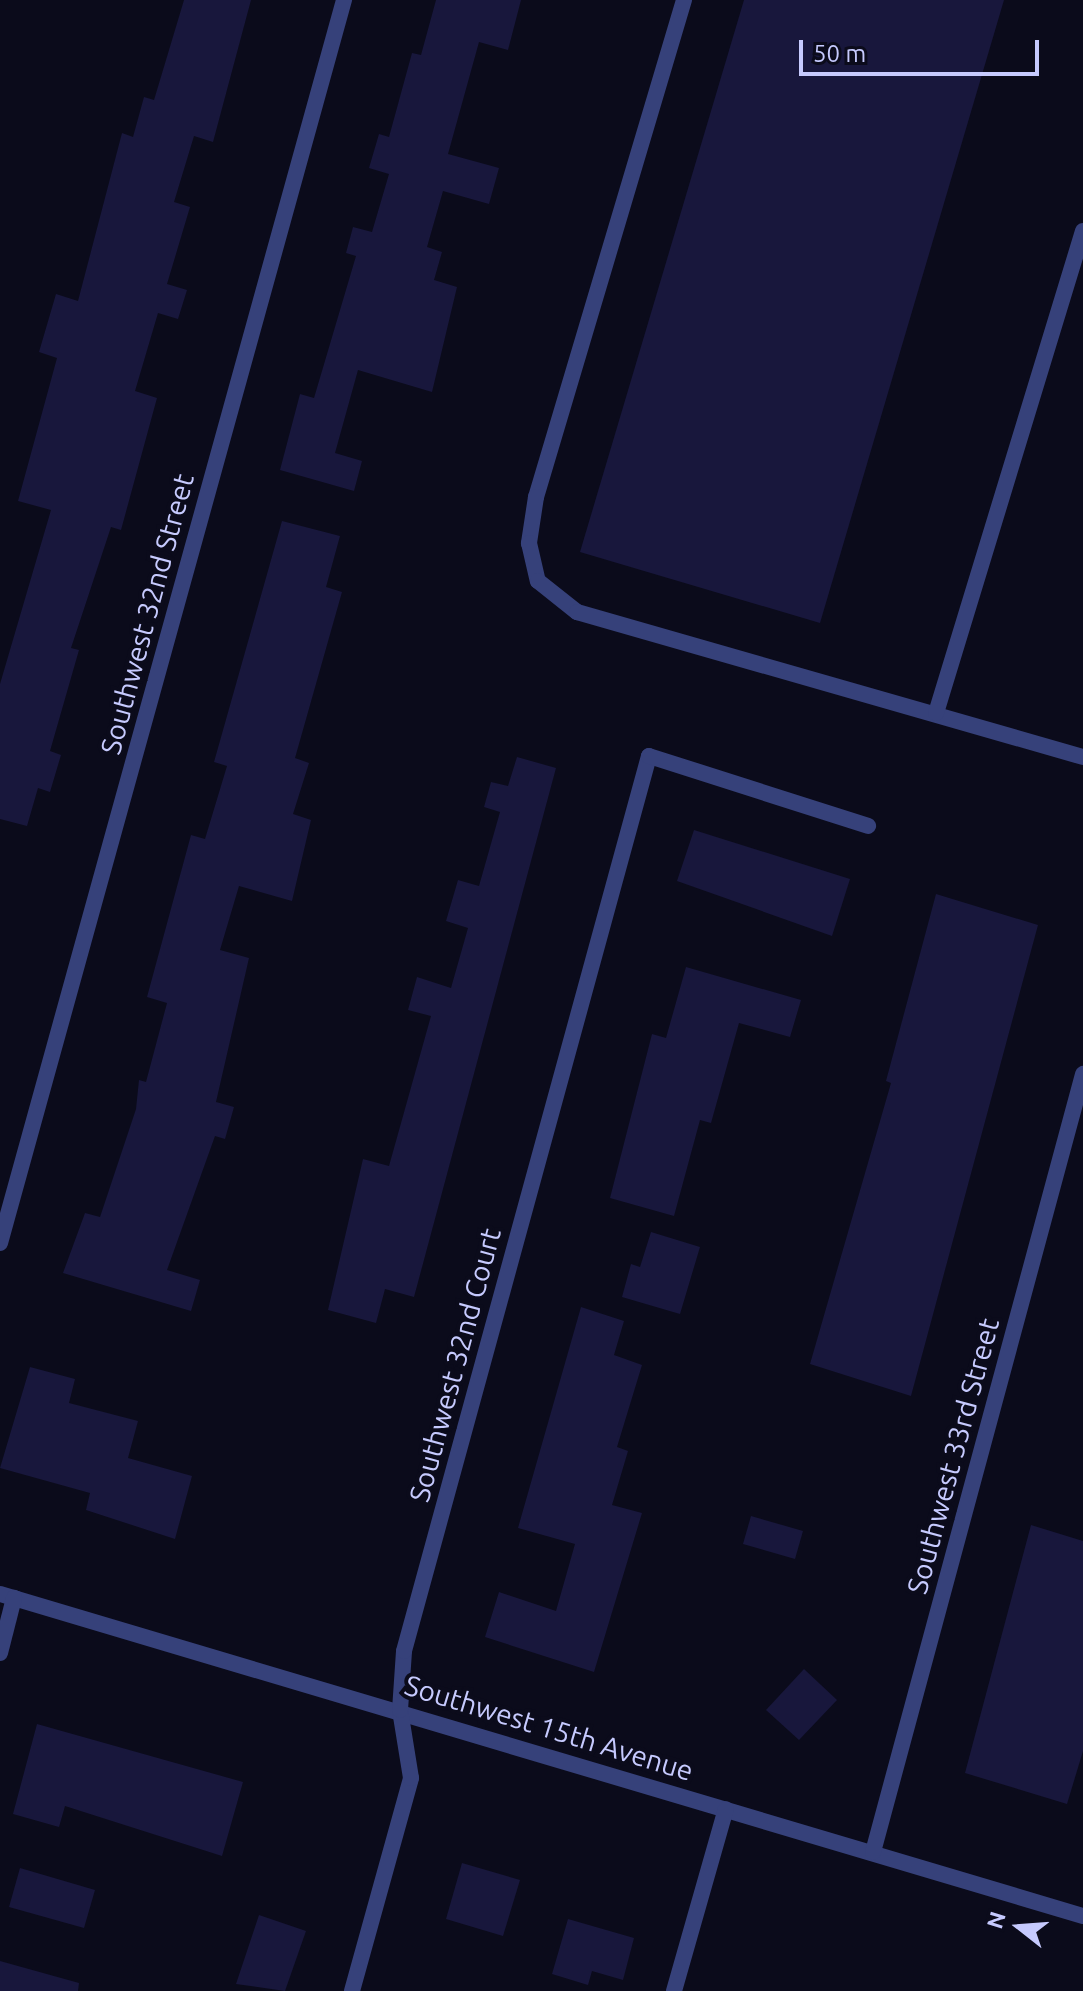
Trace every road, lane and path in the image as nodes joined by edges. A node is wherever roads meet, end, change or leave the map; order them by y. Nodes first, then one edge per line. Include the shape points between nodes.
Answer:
1 (344, 0) edge
2 (684, 0) edge
3 (1083, 231) edge
4 (936, 713) junction
5 (1083, 757) edge
6 (868, 826) dead end
7 (1083, 1074) edge
8 (0, 1243) edge
9 (7, 1596) edge
10 (0, 1653) edge
11 (400, 1710) junction
12 (726, 1809) junction
13 (873, 1852) junction
14 (1083, 1916) edge
15 (352, 1991) edge
16 (674, 1991) edge

1 - 8 street, Southwest 32nd Street
2 - 4 street via 536,497 529,543 538,581 577,612
3 - 4 street
4 - 5 street
6 - 11 street, Southwest 32nd Court via 649,756 404,1651
7 - 13 street, Southwest 33rd Street
9 - 10 street
9 - 11 street, Southwest 15th Avenue
11 - 12 street, Southwest 15th Avenue
11 - 15 street, Southwest 32nd Court via 411,1778
12 - 13 street, Southwest 15th Avenue
12 - 16 street
13 - 14 street, Southwest 15th Avenue

